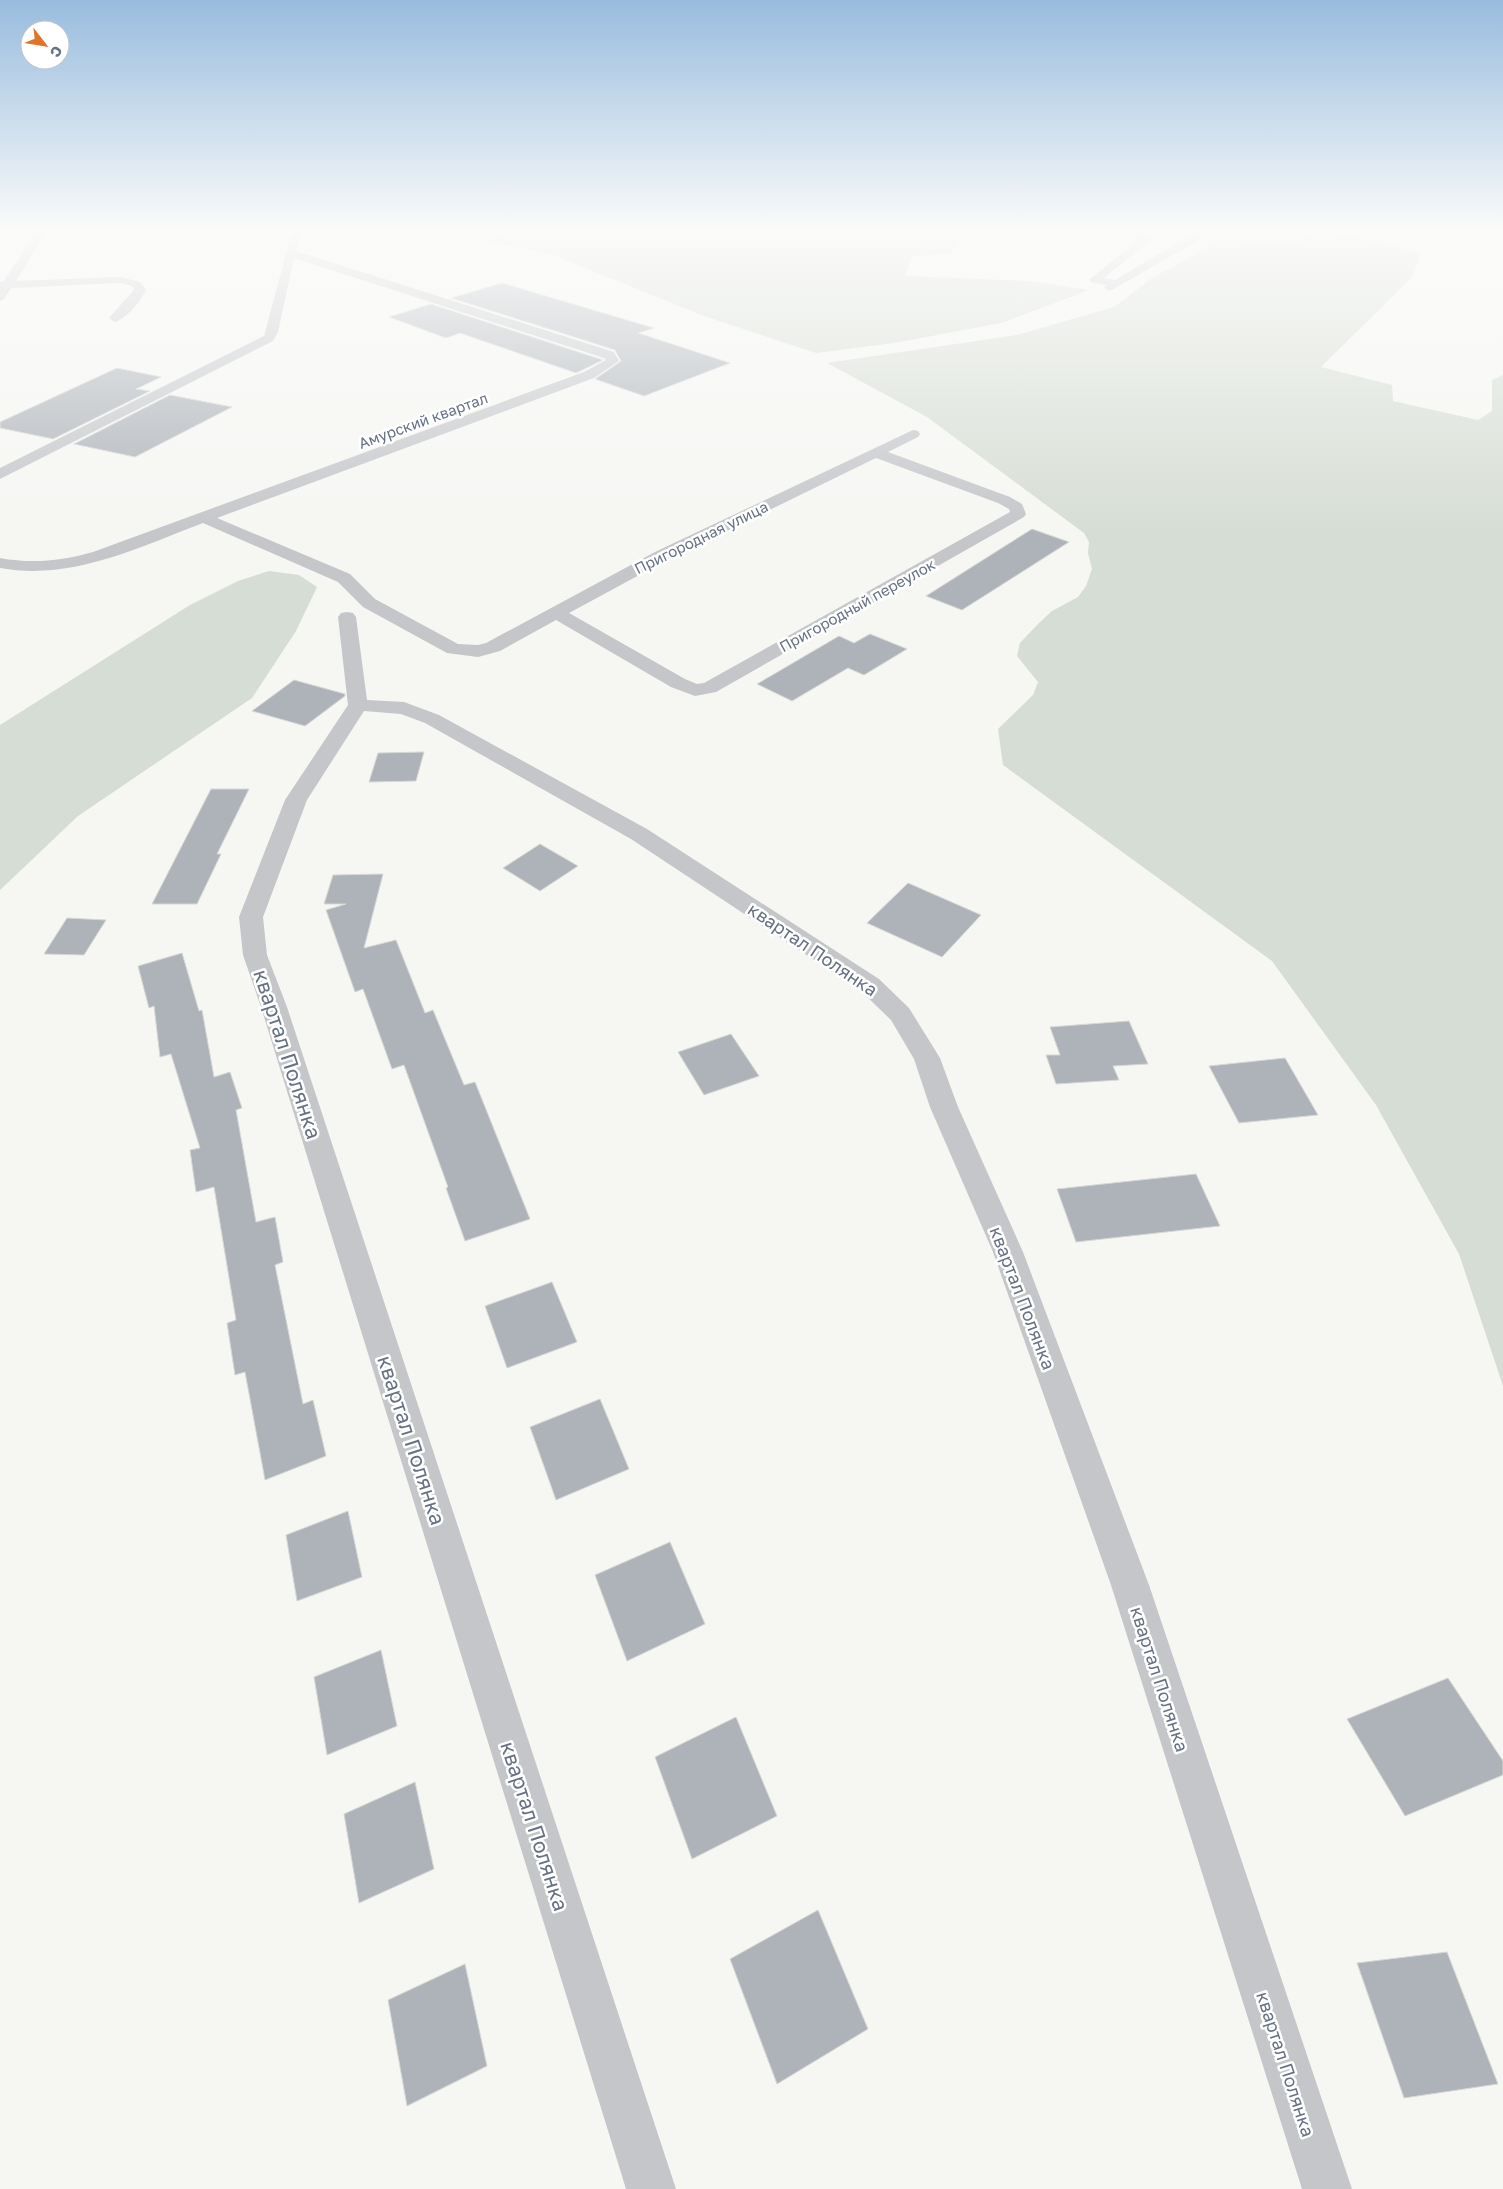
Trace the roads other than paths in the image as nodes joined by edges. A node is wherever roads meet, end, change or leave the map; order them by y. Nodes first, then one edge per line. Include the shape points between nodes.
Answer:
1 (272, 330) edge
2 (531, 330) edge
3 (913, 434) dead end
4 (875, 452) junction
5 (0, 474) edge
6 (204, 518) junction
7 (0, 563) edge
8 (555, 612) junction
9 (347, 616) dead end
10 (358, 705) junction
11 (651, 2189) edge
12 (1327, 2189) edge

1 - 5 street via 269,338
2 - 6 street, Амурский квартал via 609,355 613,361 589,375
3 - 4 street, Пригородная улица
4 - 8 street, Пригородная улица via 661,556
4 - 8 street, Пригородный переулок via 1004,500 1016,508 1018,514 709,688 696,690 678,683
6 - 7 street, Амурский квартал via 74,563 24,568
6 - 8 street, Пригородная улица via 344,578 369,603 454,649 478,651 493,647
9 - 10 street
10 - 11 street, квартал Полянка via 296,800 251,917 255,955
10 - 12 street, квартал Полянка via 404,708 432,719 639,834 870,985 900,1014 913,1033 927,1058 944,1107 1008,1252 1130,1585

